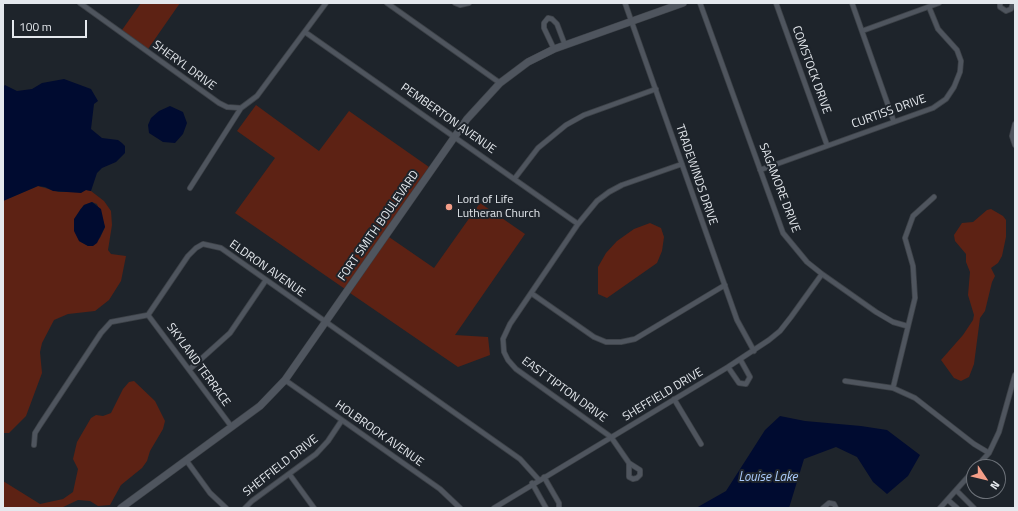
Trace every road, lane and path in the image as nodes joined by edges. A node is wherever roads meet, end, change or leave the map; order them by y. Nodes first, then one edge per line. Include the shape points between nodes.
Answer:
1 (80, 3) edge
2 (326, 3) edge
3 (388, 3) edge
4 (455, 3) edge
5 (469, 3) edge
6 (625, 3) edge
7 (683, 3) edge
8 (700, 3) edge
9 (776, 3) edge
10 (852, 3) edge
11 (939, 3) edge
12 (1000, 3) edge
13 (1013, 3) edge
14 (929, 7) junction
15 (632, 21) junction
16 (862, 31) junction
17 (305, 32) junction
18 (565, 45) junction
19 (554, 49) junction
20 (500, 83) junction
21 (656, 89) junction
22 (241, 108) junction
23 (894, 122) junction
24 (1015, 124) edge
25 (454, 137) junction
26 (827, 145) junction
27 (1015, 145) edge
28 (682, 164) junction
29 (760, 170) junction
30 (515, 178) junction
31 (190, 188) dead end
32 (934, 197) dead end
33 (578, 224) junction
34 (822, 274) junction
35 (266, 280) junction
36 (725, 285) junction
37 (531, 293) junction
38 (148, 316) junction
39 (326, 322) junction
40 (907, 326) junction
41 (754, 351) junction
42 (740, 359) junction
43 (728, 367) junction
44 (190, 369) junction
45 (1015, 375) edge
46 (285, 380) junction
47 (845, 381) dead end
48 (893, 388) junction
49 (674, 399) junction
50 (342, 420) junction
51 (231, 426) junction
52 (612, 437) junction
53 (701, 444) dead end
54 (34, 445) dead end
55 (989, 453) junction
56 (983, 459) edge
57 (186, 460) junction
58 (629, 463) dead end
59 (290, 475) junction
60 (544, 477) junction
61 (966, 479) edge
62 (539, 480) junction
63 (532, 483) junction
64 (956, 490) junction
65 (948, 500) junction
66 (121, 508) edge
67 (226, 508) edge
68 (245, 508) edge
69 (314, 508) edge
70 (460, 508) edge
71 (494, 508) edge
72 (546, 508) edge
73 (559, 508) edge
74 (823, 508) edge
75 (836, 508) edge
76 (940, 508) edge
77 (956, 508) edge
78 (974, 508) edge

1 - 22 street, SHERYL DRIVE via 219,104
2 - 17 street
3 - 20 street
4 - 5 street
6 - 15 street, TRADEWINDS DRIVE
7 - 15 street, FORT SMITH BOULEVARD
8 - 29 street, SAGAMORE DRIVE
9 - 26 street, COMSTOCK DRIVE
10 - 16 street
11 - 14 street
12 - 13 street via 1000,7 1006,11 1011,9
14 - 16 street
14 - 23 street, CURTISS DRIVE via 938,29 957,50 961,61 960,72 946,98 933,108
15 - 18 street, FORT SMITH BOULEVARD
15 - 21 street, TRADEWINDS DRIVE
16 - 23 street
17 - 22 street via 257,96
17 - 25 street, PEMBERTON AVENUE
18 - 19 street, FORT SMITH BOULEVARD
18 - 19 street via 557,24 548,18 544,28
19 - 20 street, FORT SMITH BOULEVARD via 528,62
20 - 25 street, FORT SMITH BOULEVARD
21 - 28 street, TRADEWINDS DRIVE
21 - 30 street via 566,124 538,148
22 - 31 street
23 - 26 street, CURTISS DRIVE
24 - 27 street via 1012,136
25 - 30 street, PEMBERTON AVENUE
25 - 39 street, FORT SMITH BOULEVARD
26 - 29 street, CURTISS DRIVE
28 - 33 street, EAST TIPTON DRIVE via 609,192 597,201
28 - 36 street, TRADEWINDS DRIVE
29 - 34 street, SAGAMORE DRIVE via 783,233 807,262
30 - 33 street, PEMBERTON AVENUE
32 - 40 street via 913,216 905,238 914,266 915,298
33 - 37 street, EAST TIPTON DRIVE
34 - 40 street, SAGAMORE DRIVE via 876,312 893,322
34 - 41 street, SHEFFIELD DRIVE via 780,331
35 - 38 street, ELDRON AVENUE via 221,248 203,244 188,256
35 - 39 street, ELDRON AVENUE
35 - 44 street via 230,333
36 - 37 street via 635,339 621,342 606,342 594,337
36 - 41 street, TRADEWINDS DRIVE via 737,320
37 - 52 street, EAST TIPTON DRIVE via 503,339 504,352 508,360 516,369
38 - 44 street, SKYLAND TERRACE
38 - 54 street via 111,322 101,333 35,433
39 - 46 street, FORT SMITH BOULEVARD
39 - 62 street, ELDRON AVENUE via 520,459
40 - 48 street
41 - 42 street, SHEFFIELD DRIVE
42 - 43 street, SHEFFIELD DRIVE
42 - 43 street via 750,377 746,384 739,383
43 - 49 street, SHEFFIELD DRIVE
44 - 51 street, SKYLAND TERRACE
45 - 55 street via 999,432
46 - 50 street, HOLBROOK AVENUE
46 - 51 street, FORT SMITH BOULEVARD via 260,406
47 - 48 street
48 - 55 street via 915,398
49 - 52 street, SHEFFIELD DRIVE
49 - 53 street
50 - 59 street, SHEFFIELD DRIVE via 328,442
50 - 70 street, HOLBROOK AVENUE via 440,489
51 - 57 street, FORT SMITH BOULEVARD
52 - 58 street
52 - 60 street, SHEFFIELD DRIVE
55 - 56 street
57 - 66 street, FORT SMITH BOULEVARD
57 - 67 street via 210,493
59 - 68 street, SHEFFIELD DRIVE
59 - 69 street
60 - 62 street, SHEFFIELD DRIVE
60 - 73 street via 559,503
61 - 64 street
62 - 63 street, SHEFFIELD DRIVE
63 - 71 street, SHEFFIELD DRIVE
63 - 72 street
64 - 65 street
64 - 78 street
65 - 76 street
65 - 77 street
74 - 75 street via 829,503 834,504

